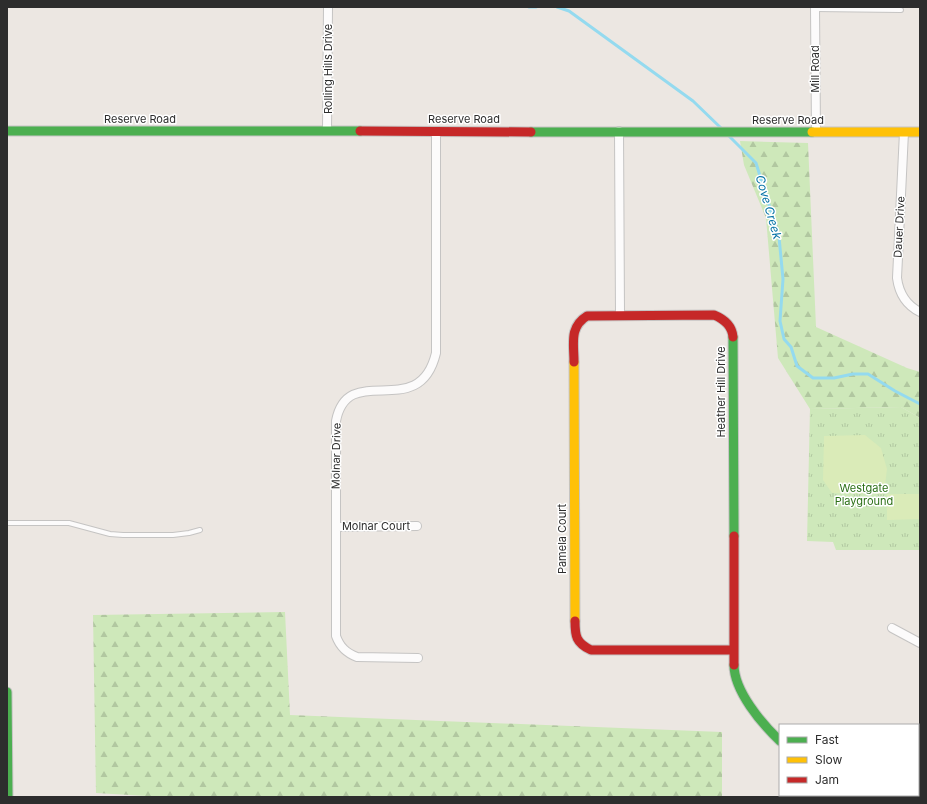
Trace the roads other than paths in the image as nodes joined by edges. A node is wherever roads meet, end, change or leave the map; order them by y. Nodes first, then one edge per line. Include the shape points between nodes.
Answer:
1 (328, 7) edge
2 (815, 8) edge
3 (901, 10) dead end
4 (7, 131) edge
5 (327, 131) junction
6 (436, 131) junction
7 (619, 132) junction
8 (816, 132) junction
9 (904, 132) junction
10 (920, 132) edge
11 (920, 312) edge
12 (620, 315) junction
13 (7, 523) edge
14 (417, 526) dead end
15 (336, 527) junction
16 (200, 530) dead end
17 (892, 628) dead end
18 (920, 643) edge
19 (733, 650) junction
20 (418, 658) dead end
21 (7, 692) edge
22 (779, 740) edge
23 (8, 797) edge

1 - 5 street, Rolling Hills Drive
2 - 3 lane
2 - 8 street, Mill Road
4 - 5 street, Reserve Road
5 - 6 street, Reserve Road
6 - 7 street, Reserve Road
6 - 15 street, Molnar Drive via 434,363 414,386 396,390 363,391 341,404 336,421
7 - 8 street, Reserve Road
7 - 12 street
8 - 9 street, Reserve Road
9 - 10 street, Reserve Road
9 - 11 street, Dauer Drive via 896,278 902,296
12 - 19 street, Heather Hill Drive via 714,315 727,322 734,335
12 - 19 street, Pamela Court via 587,316 581,319 574,331 575,635 584,648 591,650
13 - 16 lane via 69,523 123,535 173,535
14 - 15 street, Molnar Court
15 - 20 street, Molnar Drive via 338,643 343,650 357,657
17 - 18 street
19 - 22 street, Heather Hill Drive via 734,670 746,701 765,727
21 - 23 street

